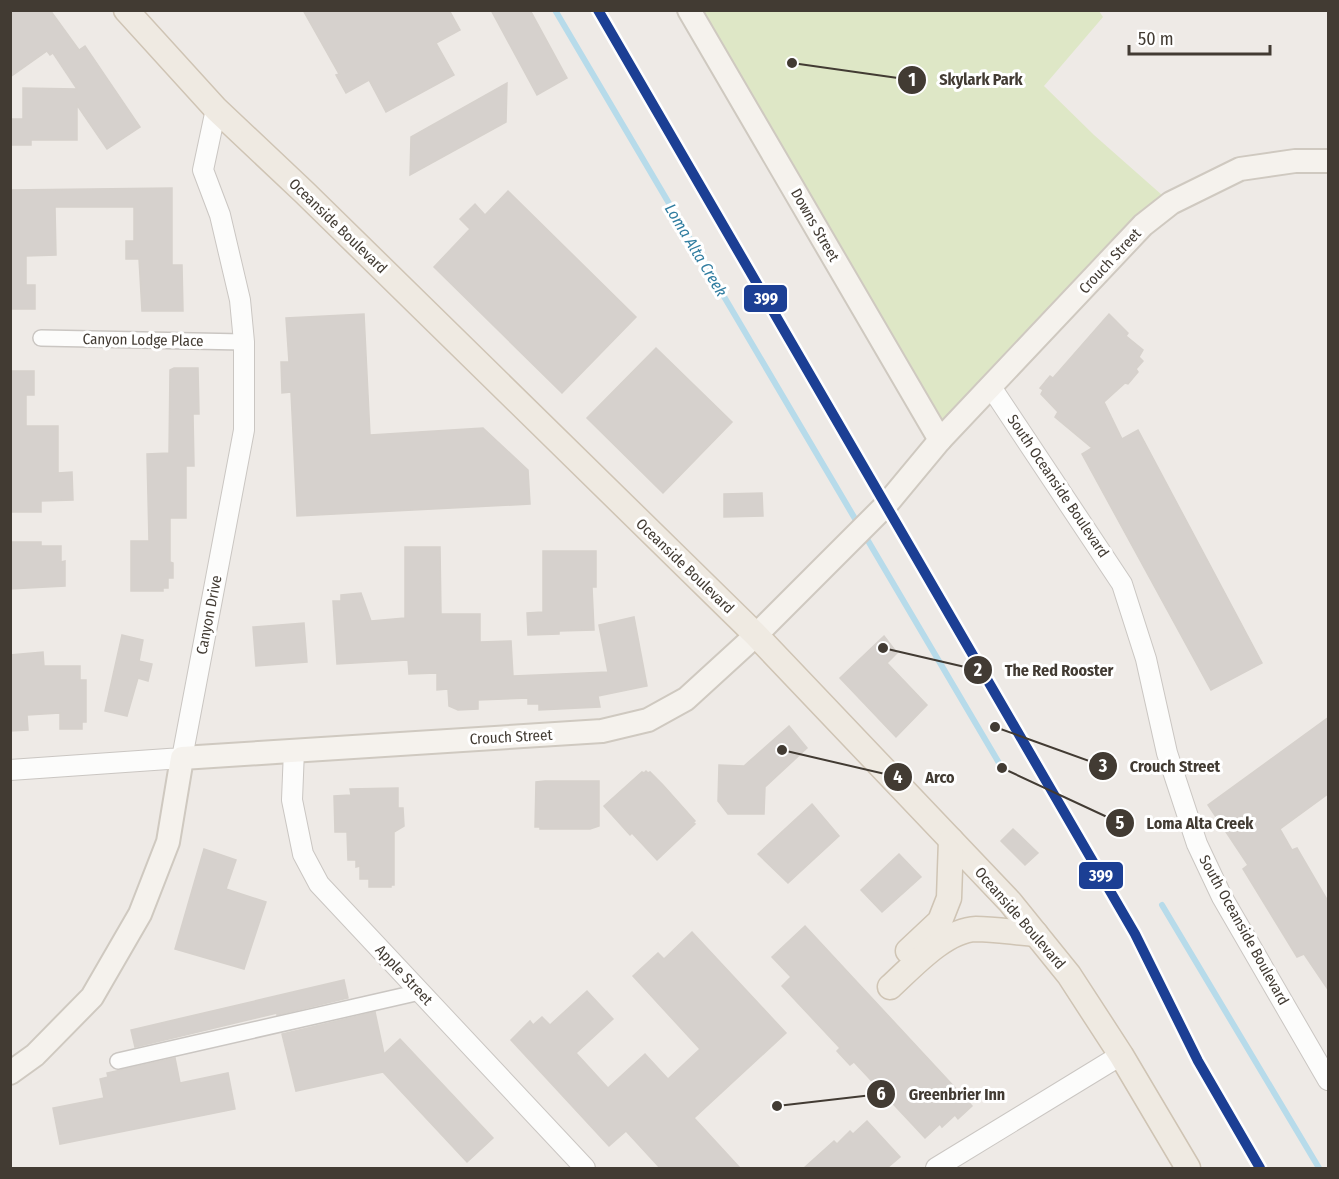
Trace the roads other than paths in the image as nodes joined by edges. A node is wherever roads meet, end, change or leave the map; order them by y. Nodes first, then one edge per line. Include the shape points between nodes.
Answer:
1 (126, 10) edge
2 (689, 10) edge
3 (216, 109) junction
4 (1329, 161) edge
5 (41, 338) dead end
6 (244, 342) junction
7 (991, 387) junction
8 (940, 440) junction
9 (756, 635) junction
10 (294, 750) junction
11 (182, 758) junction
12 (10, 770) edge
13 (951, 840) junction
14 (1036, 934) junction
15 (420, 993) junction
16 (1121, 1055) junction
17 (118, 1061) dead end
18 (10, 1072) edge
19 (1329, 1080) edge
20 (585, 1168) edge
21 (936, 1168) edge
22 (1188, 1168) edge

1 - 3 main road, Oceanside Boulevard
2 - 8 main road, Downs Street
3 - 6 street, Canyon Drive via 203,170 220,216 240,300
3 - 9 main road, Oceanside Boulevard
4 - 7 main road, Crouch Street via 1295,161 1240,169 1171,203 1143,225
5 - 6 street, Canyon Lodge Place
6 - 11 street, Canyon Drive via 244,430
7 - 8 main road, Crouch Street
7 - 19 street, South Oceanside Boulevard via 1122,584 1146,659 1167,753 1197,844 1222,897
8 - 9 main road, Crouch Street via 871,520
9 - 10 main road, Crouch Street via 686,699 648,720 602,731
9 - 13 main road, Oceanside Boulevard
10 - 11 main road, Crouch Street
10 - 15 street, Apple Street via 292,800 303,854 319,884
11 - 12 street, Crouch Street
11 - 18 main road, Canyon Drive via 168,842 140,914 92,997 35,1055
13 - 14 main road, Oceanside Boulevard
13 - 14 main road via 949,898 940,921 885,982 956,933 975,929
14 - 16 main road, Oceanside Boulevard via 1070,975
15 - 17 street
15 - 20 street, Apple Street
16 - 21 street
16 - 22 main road, Oceanside Boulevard

